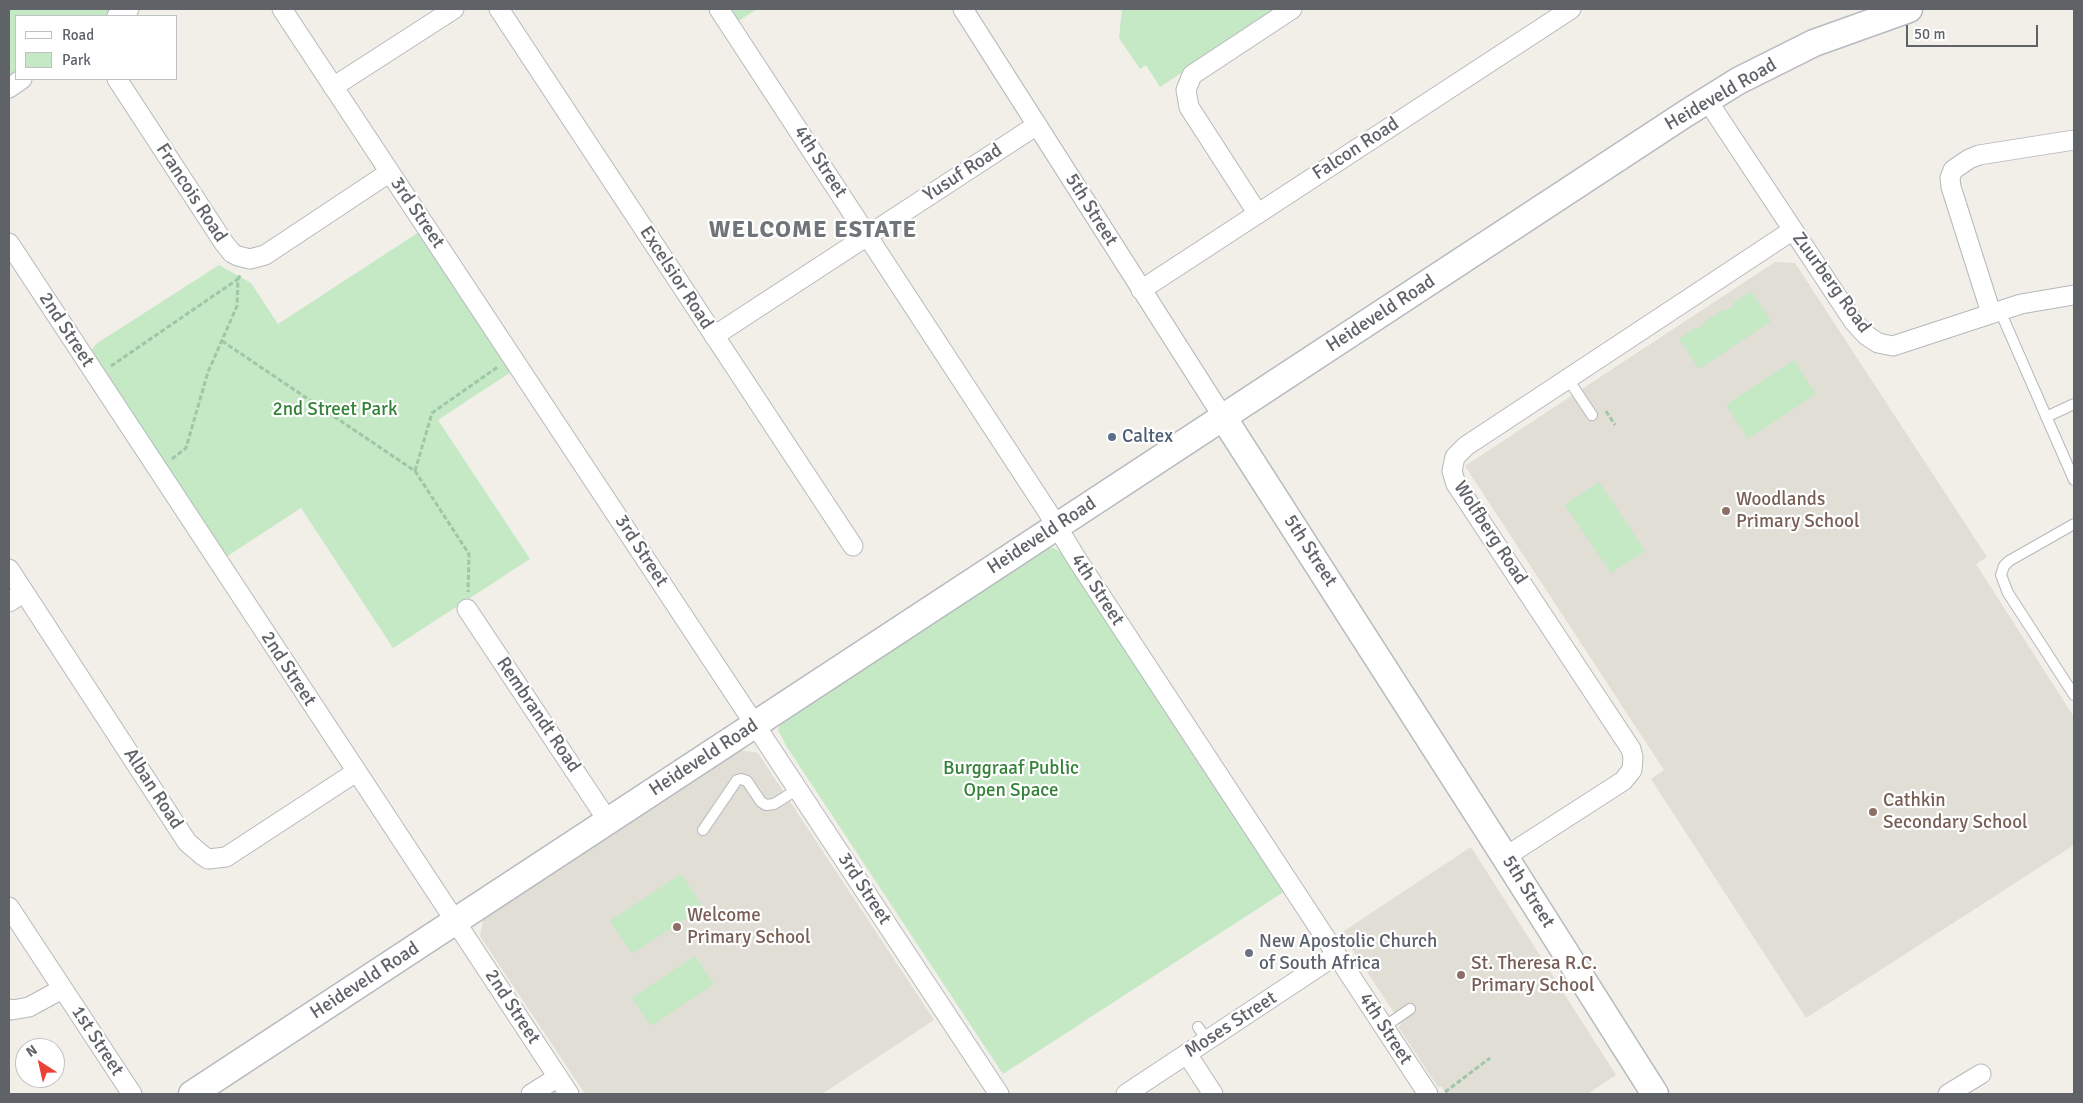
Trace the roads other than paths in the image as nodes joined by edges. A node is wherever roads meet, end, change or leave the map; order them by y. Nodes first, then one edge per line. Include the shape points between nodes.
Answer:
1 (282, 9) edge
2 (454, 9) edge
3 (499, 9) edge
4 (719, 9) edge
5 (963, 9) edge
6 (1292, 9) edge
7 (1570, 9) edge
8 (1909, 9) edge
9 (21, 80) edge
10 (117, 80) edge
11 (333, 87) junction
12 (9, 88) edge
13 (1707, 100) junction
14 (1037, 125) junction
15 (2074, 140) edge
16 (390, 172) junction
17 (1258, 214) junction
18 (1793, 230) junction
19 (868, 235) junction
20 (9, 243) edge
21 (1141, 290) junction
22 (2074, 295) edge
23 (1995, 312) junction
24 (714, 336) junction
25 (1568, 379) junction
26 (2074, 404) edge
27 (1592, 415) dead end
28 (1223, 417) junction
29 (2046, 417) junction
30 (2074, 480) edge
31 (2074, 524) edge
32 (1057, 526) junction
33 (853, 546) dead end
34 (9, 569) edge
35 (16, 597) edge
36 (467, 609) road end
37 (2074, 695) edge
38 (755, 725) junction
39 (356, 772) junction
40 (798, 789) junction
41 (608, 821) junction
42 (703, 830) dead end
43 (1505, 857) junction
44 (9, 907) edge
45 (456, 921) junction
46 (1336, 955) junction
47 (62, 989) junction
48 (9, 1009) edge
49 (1410, 1009) dead end
50 (1384, 1027) junction
51 (1186, 1054) junction
52 (1981, 1074) dead end
53 (558, 1077) junction
54 (132, 1094) edge
55 (192, 1094) edge
56 (531, 1094) edge
57 (569, 1094) edge
58 (999, 1094) edge
59 (1126, 1094) edge
60 (1213, 1094) edge
61 (1428, 1094) edge
62 (1655, 1094) edge
63 (1948, 1094) edge

1 - 11 street, 3rd Street
2 - 11 street
3 - 24 street, Excelsior Road
4 - 19 street, 4th Street
5 - 14 street, 5th Street
6 - 17 street via 1192,76 1186,90 1189,107
7 - 17 street, Falcon Road
8 - 13 street, Heideveld Road via 1814,43
9 - 12 street
10 - 16 street, Francois Road via 227,249 238,256 250,259 265,255
11 - 16 street, 3rd Street
13 - 18 street, Zuurberg Road
13 - 28 street, Heideveld Road
14 - 19 street, Yusuf Road
14 - 21 street, 5th Street
15 - 23 street via 1979,155 1953,170 1951,187
16 - 38 street, 3rd Street
17 - 21 street, Falcon Road
18 - 23 street, Zuurberg Road via 1854,322 1878,343 1893,346
18 - 25 street, Wolfberg Road
19 - 24 street, Yusuf Road
19 - 32 street, 4th Street
20 - 39 street, 2nd Street
21 - 28 street, 5th Street
22 - 23 street, Zuurberg Road
23 - 29 lane
24 - 33 street, Excelsior Road
25 - 27 lane
25 - 43 street, Wolfberg Road via 1460,451 1455,457 1452,472 1631,749 1633,765 1624,781
26 - 29 lane
28 - 32 street, Heideveld Road
28 - 43 street, 5th Street
29 - 30 lane
31 - 37 lane via 2009,561 2001,575 2008,593
32 - 38 street, Heideveld Road
32 - 46 street, 4th Street
34 - 35 street, Alban Road
35 - 39 street, Alban Road via 187,842 202,855 226,857
36 - 41 street, Rembrandt Road
38 - 40 street, 3rd Street
38 - 41 street, Heideveld Road
39 - 45 street, 2nd Street
40 - 42 lane via 774,804 766,805 747,781 737,780
40 - 58 street, 3rd Street
41 - 45 street, Heideveld Road
43 - 62 street, 5th Street
44 - 47 street, 1st Street
45 - 53 street, 2nd Street
45 - 55 street, Heideveld Road
46 - 50 street, 4th Street
46 - 51 street, Moses Street via 1202,1034
47 - 48 street, 1st Street via 29,1007
47 - 54 street, 1st Street
49 - 50 lane
50 - 61 street, 4th Street
51 - 59 street, Moses Street
51 - 60 street
52 - 63 street
53 - 56 street
53 - 57 street, 2nd Street

